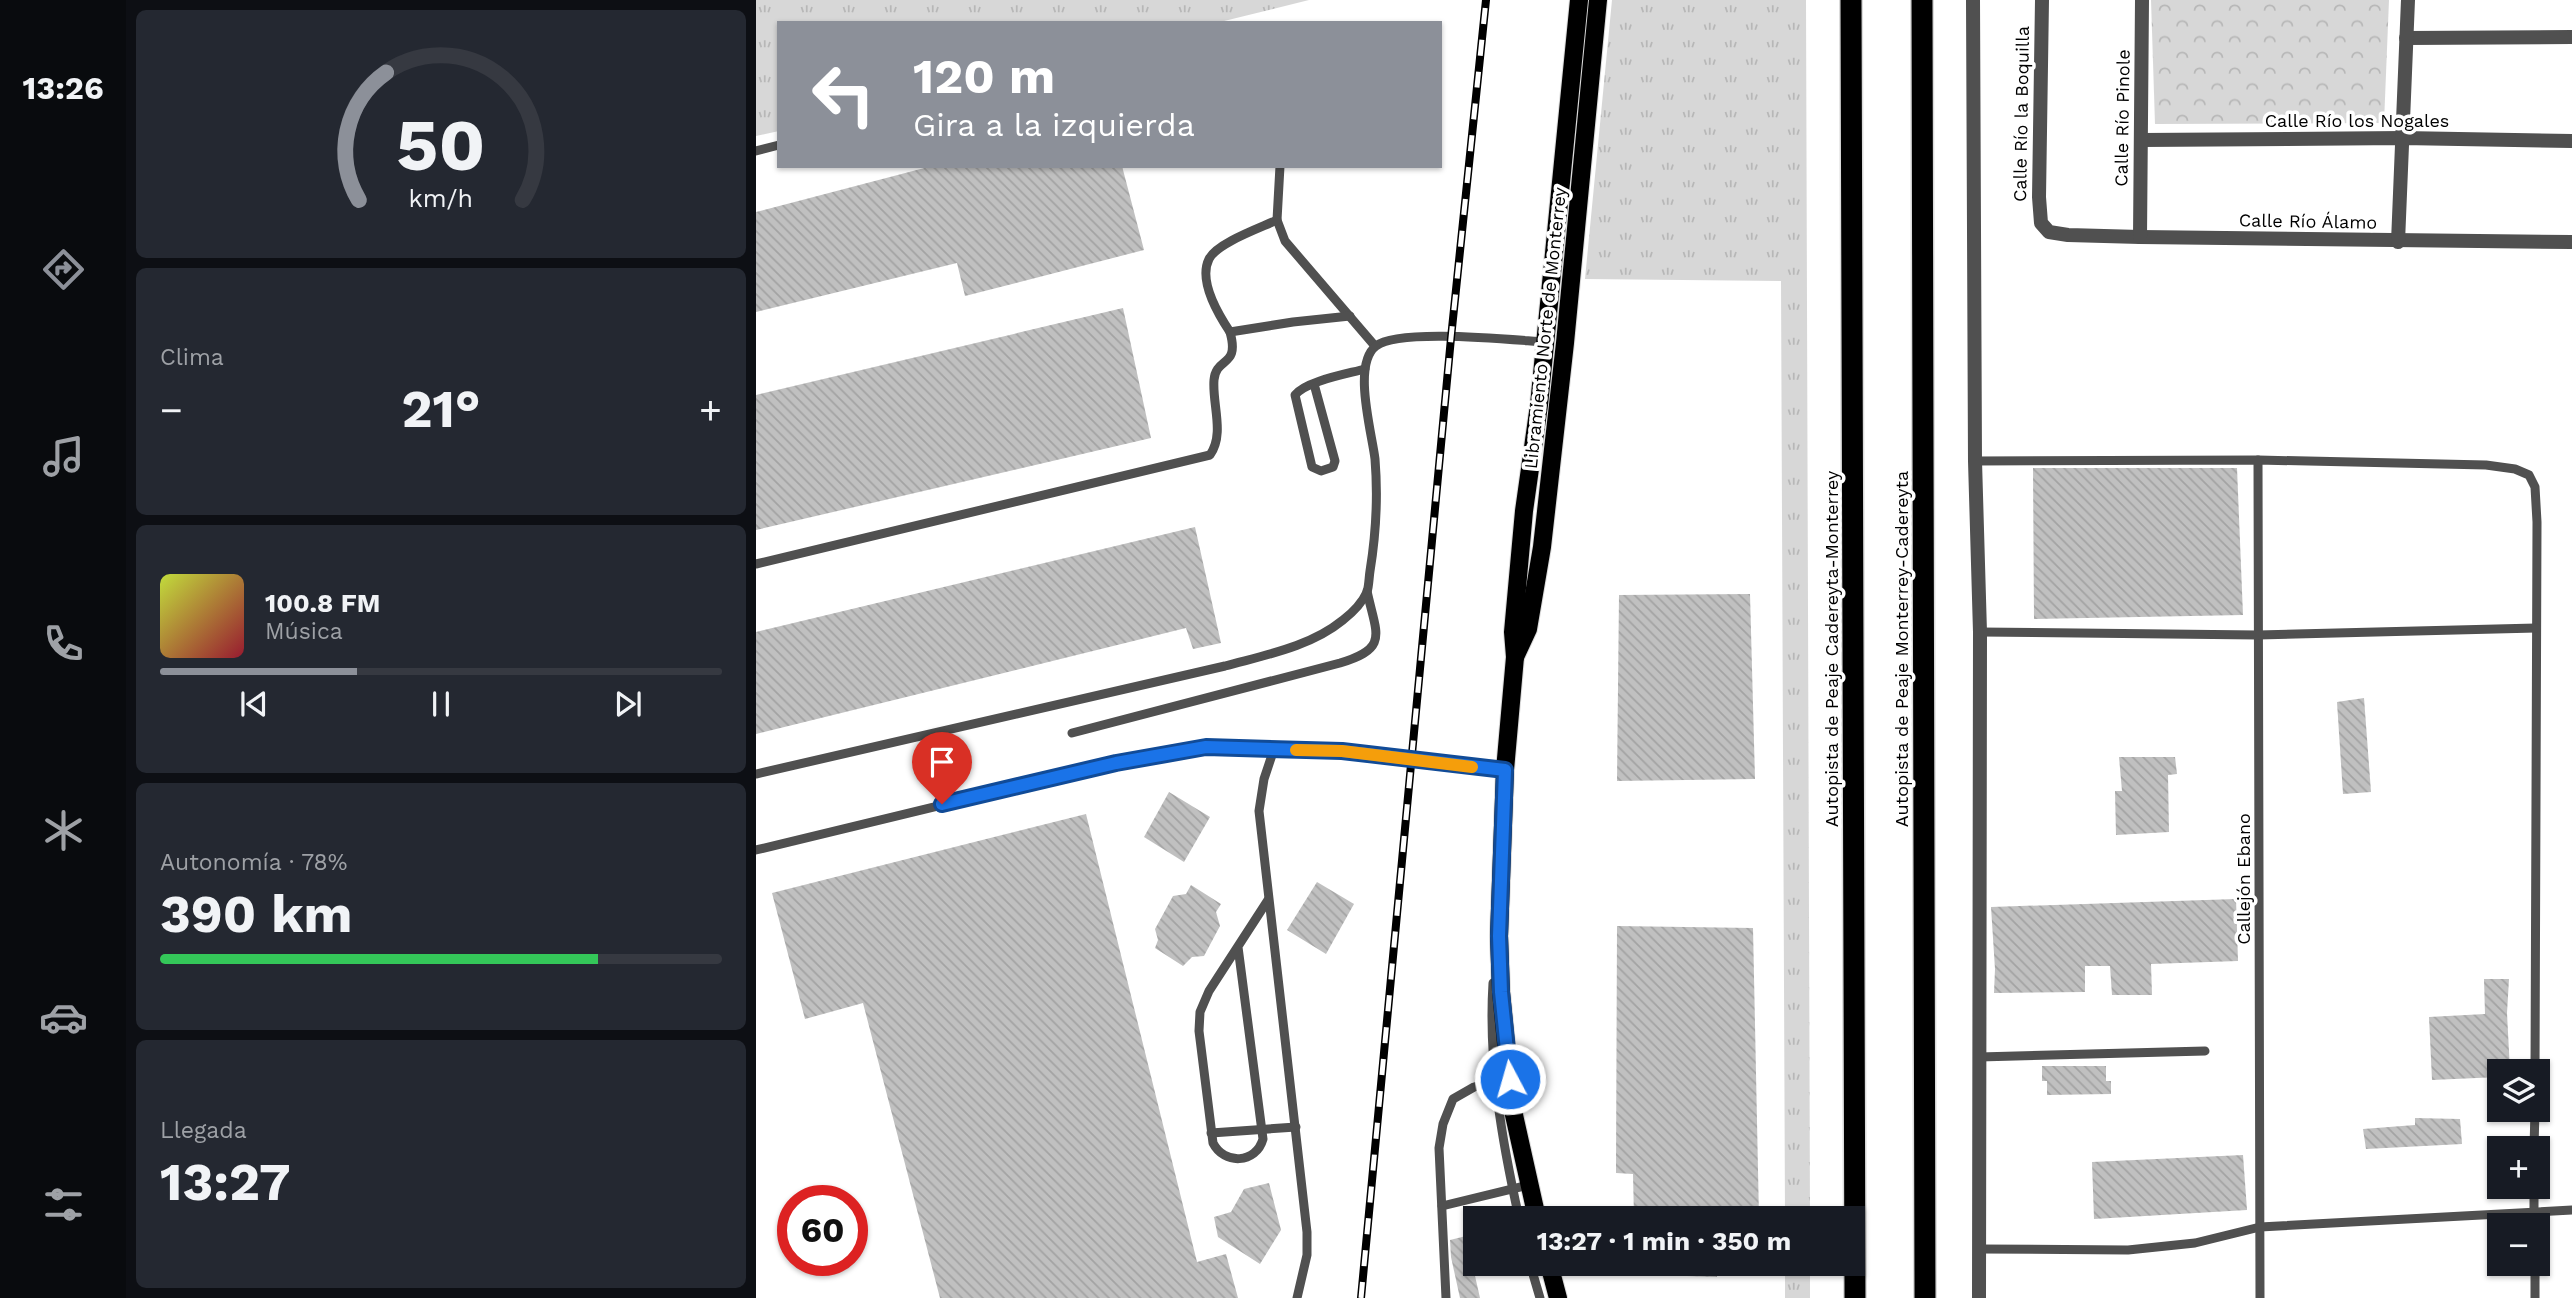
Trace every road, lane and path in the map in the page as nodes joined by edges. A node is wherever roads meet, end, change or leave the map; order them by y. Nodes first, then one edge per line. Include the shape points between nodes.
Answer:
1 (1579, 0) edge
2 (1598, 0) edge
3 (1851, 0) edge
4 (1922, 0) edge
5 (1973, 0) edge
6 (2042, 0) edge
7 (2142, 0) edge
8 (2408, 0) edge
9 (2572, 37) edge
10 (2406, 38) junction
11 (2403, 138) junction
12 (2142, 140) junction
13 (2572, 141) edge
14 (777, 146) edge
15 (756, 151) edge
16 (1582, 166) junction
17 (1280, 168) edge
18 (1276, 220) junction
19 (2044, 229) joint
20 (2140, 237) junction
21 (2398, 242) junction
22 (2572, 242) edge
23 (1350, 316) junction
24 (1230, 332) junction
25 (1545, 342) junction
26 (1376, 346) junction
27 (1365, 369) junction
28 (1314, 384) junction
29 (2258, 460) junction
30 (1976, 461) junction
31 (1548, 499) junction
32 (756, 564) edge
33 (1367, 591) junction
34 (2536, 628) junction
35 (1980, 632) junction
36 (2258, 635) junction
37 (1515, 657) junction
38 (1072, 733) dead end
39 (1274, 749) junction
40 (1505, 770) junction
41 (756, 774) edge
42 (756, 850) edge
43 (1268, 900) junction
44 (1238, 947) junction
45 (2205, 1051) dead end
46 (1979, 1057) junction
47 (2535, 1059) edge
48 (1503, 1079) junction
49 (1296, 1127) junction
50 (1263, 1130) junction
51 (1211, 1133) junction
52 (1521, 1187) junction
53 (2534, 1199) edge
54 (1442, 1206) junction
55 (1520, 1206) edge
56 (1531, 1206) edge
57 (2572, 1210) edge
58 (2534, 1213) joint
59 (2487, 1215) edge
60 (2260, 1227) junction
61 (1979, 1250) junction
62 (1533, 1276) edge
63 (1552, 1276) edge
64 (2535, 1276) edge
65 (1297, 1298) edge
66 (1446, 1298) edge
67 (1539, 1298) edge
68 (1558, 1298) edge
69 (1855, 1298) edge
70 (1925, 1298) edge
71 (1979, 1298) edge
72 (2260, 1298) edge
73 (2535, 1298) edge

1 - 25 main road, Libramiento Norte de Monterrey
2 - 16 main road, Libramiento Norte de Monterrey
3 - 69 highway, Autopista de Peaje Cadereyta-Monterrey
4 - 70 highway, Autopista de Peaje Monterrey-Cadereyta
5 - 30 street
6 - 19 street, Calle Río la Boquilla via 2039,213
7 - 12 street, Calle Río Pinole
8 - 10 street
9 - 10 street
10 - 11 street
11 - 12 street, Calle Río los Nogales
11 - 13 street, Calle Río los Nogales
11 - 21 street
12 - 20 street, Calle Río Pinole
14 - 15 lane
16 - 25 main road via 1570,212 1557,308
16 - 31 main road, Libramiento Norte de Monterrey
17 - 18 lane
18 - 23 lane via 1285,241
18 - 24 lane via 1220,248 1209,259 1209,293
19 - 20 street, Calle Río Álamo via 2056,234
20 - 21 street, Calle Río Álamo
21 - 22 street, Calle Río Álamo
23 - 24 lane
23 - 26 lane
24 - 32 lane via 1232,356 1214,380 1217,432 1210,455
25 - 26 lane via 1403,337
25 - 31 main road
25 - 37 main road, Libramiento Norte de Monterrey via 1524,511 1513,632
26 - 27 lane
27 - 28 lane
27 - 33 lane via 1376,504
28 - 28 lane via 1295,395 1312,467 1321,471 1333,467 1335,461
29 - 30 lane
29 - 34 lane via 2486,465 2524,471 2536,496
29 - 36 lane, Callejón Ebano
30 - 35 street
31 - 37 main road, Libramiento Norte de Monterrey via 1533,609
33 - 38 lane via 1376,638 1363,655
33 - 41 lane via 1358,606 1327,631 1274,653
34 - 36 lane
34 - 47 lane
35 - 36 lane
35 - 46 street
36 - 60 lane, Callejón Ebano
37 - 40 main road, Libramiento Norte de Monterrey
39 - 40 lane via 1342,751
39 - 42 lane via 1206,747 1151,755
39 - 43 lane via 1259,811
40 - 48 main road, Libramiento Norte de Monterrey via 1499,936
43 - 44 lane
43 - 49 lane
44 - 50 lane
44 - 51 lane via 1200,1012
45 - 46 lane
46 - 61 street
48 - 52 main road, Libramiento Norte de Monterrey via 1512,1106
48 - 54 lane via 1453,1099 1439,1148
49 - 50 lane
49 - 65 lane via 1307,1255
50 - 51 lane
50 - 51 lane via 1261,1148 1241,1159 1222,1155
52 - 54 lane
52 - 55 lane
52 - 56 main road, Libramiento Norte de Monterrey
53 - 58 lane
54 - 66 lane
57 - 58 lane
59 - 60 lane
60 - 61 lane via 2195,1243 2128,1250
60 - 72 lane, Callejón Ebano
61 - 71 street
62 - 67 lane
63 - 68 main road
64 - 73 lane

